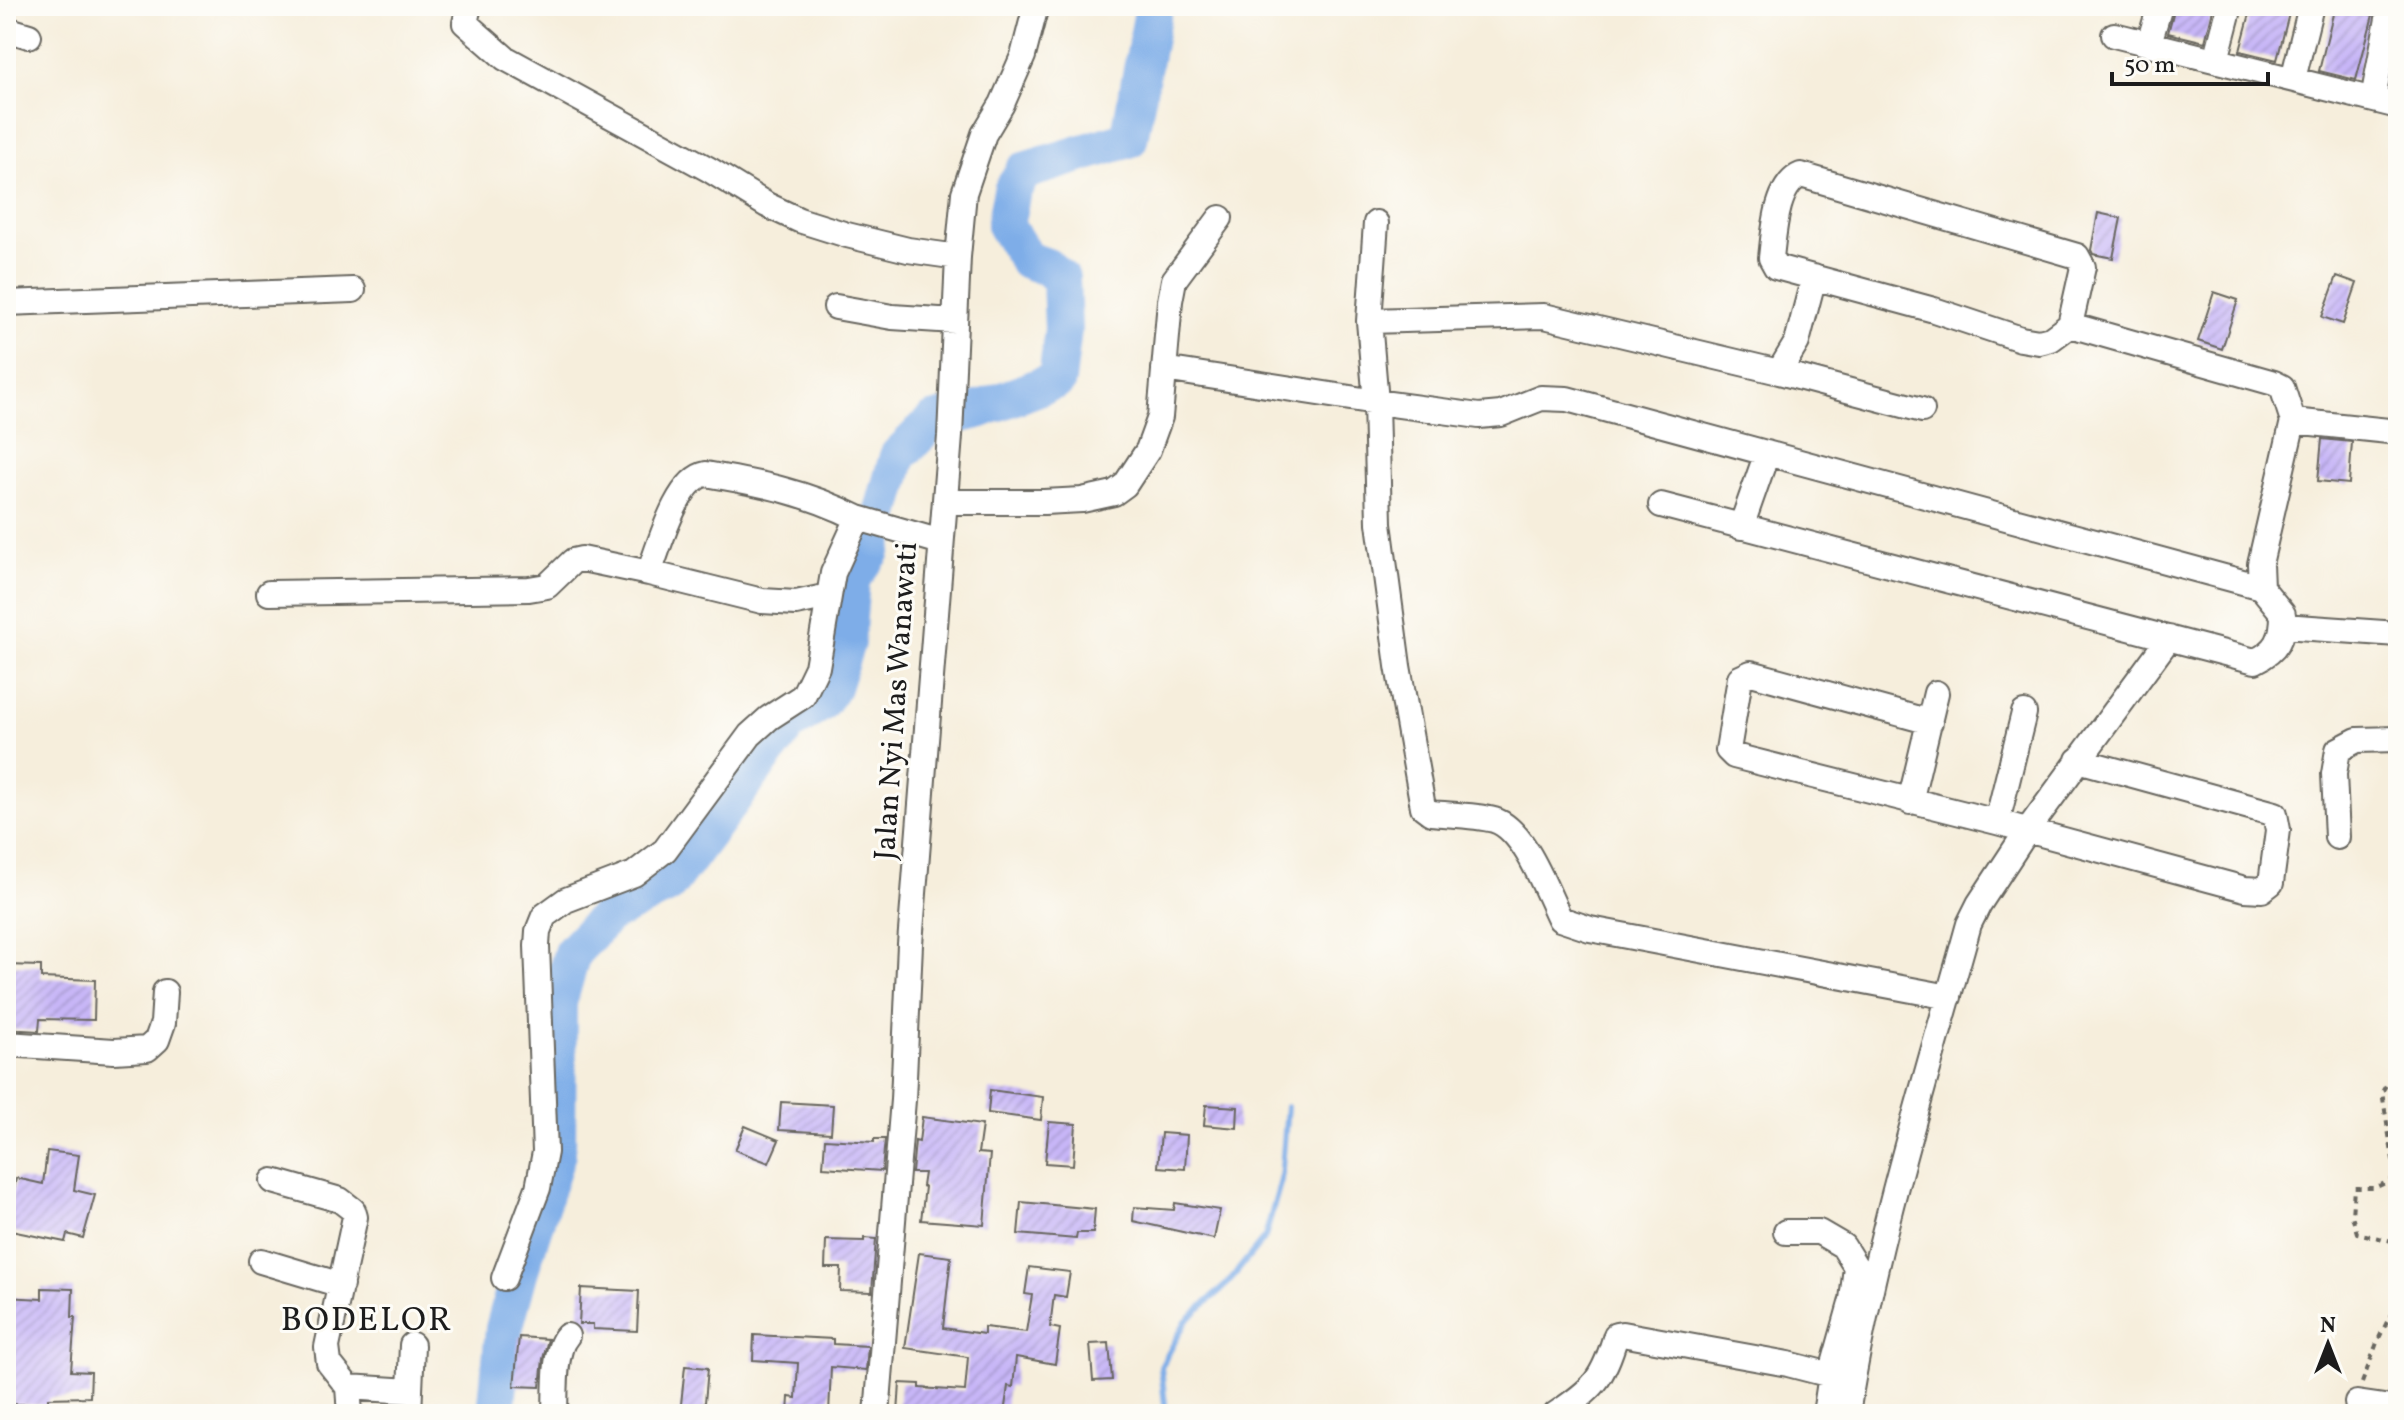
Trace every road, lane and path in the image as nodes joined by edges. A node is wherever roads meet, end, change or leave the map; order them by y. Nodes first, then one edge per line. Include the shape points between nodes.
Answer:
1 (469, 6) edge
2 (1036, 6) edge
3 (2160, 6) edge
4 (2230, 6) edge
5 (2311, 6) edge
6 (2388, 19) dead end
7 (2114, 35) dead end
8 (2149, 43) junction
9 (2216, 60) junction
10 (2293, 79) junction
11 (2373, 99) junction
12 (2398, 106) edge
13 (1220, 218) dead end
14 (1376, 223) dead end
15 (958, 257) junction
16 (1814, 277) junction
17 (353, 290) dead end
18 (6, 303) edge
19 (836, 307) dead end
20 (955, 321) junction
21 (1369, 321) junction
22 (2070, 325) junction
23 (1164, 369) junction
24 (1779, 372) junction
25 (1376, 402) junction
26 (1922, 410) dead end
27 (2293, 421) junction
28 (2398, 432) edge
29 (1767, 453) junction
30 (945, 502) junction
31 (1661, 505) dead end
32 (862, 518) junction
33 (1741, 527) junction
34 (941, 542) junction
35 (649, 573) junction
36 (2261, 587) junction
37 (269, 593) dead end
38 (829, 596) junction
39 (2283, 626) junction
40 (2398, 634) edge
41 (2169, 638) junction
42 (1936, 693) dead end
43 (2024, 713) dead end
44 (1930, 722) junction
45 (2398, 739) edge
46 (2078, 760) junction
47 (1910, 802) junction
48 (1997, 822) junction
49 (2027, 831) junction
50 (2337, 837) dead end
51 (165, 992) dead end
52 (1949, 997) junction
53 (6, 1044) edge
54 (2398, 1065) edge
55 (273, 1181) dead end
56 (1786, 1232) dead end
57 (2398, 1246) edge
58 (261, 1261) dead end
59 (504, 1278) dead end
60 (341, 1285) junction
61 (2398, 1300) edge
62 (567, 1336) dead end
63 (412, 1345) dead end
64 (1831, 1375) junction
65 (348, 1387) junction
66 (410, 1402) edge
67 (2357, 1403) joint
68 (2398, 1409) edge
69 (1844, 1413) edge
70 (350, 1414) edge
71 (555, 1414) edge
72 (877, 1414) edge
73 (1556, 1414) edge

1 - 15 street via 465,23 505,58 767,205 847,235
2 - 15 street, Jalan Nyi Mas Wanawati via 1023,56 970,171
3 - 8 street
4 - 9 street
5 - 10 street
6 - 11 street
7 - 8 street
8 - 9 street
9 - 10 street
10 - 11 street
11 - 12 street
13 - 23 street via 1174,280
14 - 21 street
15 - 20 street, Jalan Nyi Mas Wanawati
16 - 22 street via 2021,339 2051,339
16 - 22 street via 1776,267 1771,258 1783,194 1801,175 2077,256 2083,267
16 - 24 street via 1797,342
17 - 18 street
19 - 20 street
20 - 30 street, Jalan Nyi Mas Wanawati
21 - 24 street via 1544,316
21 - 25 street
22 - 27 street via 2274,383 2282,387
23 - 25 street
23 - 30 street via 1162,405 1148,450 1114,493 1082,500
24 - 26 street
25 - 29 street via 1479,416 1501,414 1541,398 1567,399
25 - 52 street via 1384,571 1423,807 1431,813 1497,821 1534,861 1560,919
27 - 28 street
27 - 36 street via 2260,564
29 - 33 street
29 - 36 street
30 - 34 street, Jalan Nyi Mas Wanawati
31 - 33 street
32 - 34 street
32 - 35 street via 778,486 697,475 681,493
32 - 38 street via 840,555
33 - 41 street
34 - 72 street, Jalan Nyi Mas Wanawati
35 - 37 street via 582,559 547,586 529,589
35 - 38 street via 762,601 796,603
36 - 39 street via 2283,614
38 - 59 street via 817,667 803,696 750,735 665,850 634,874 566,900 544,916 537,946 545,1152 538,1188
39 - 40 street
39 - 41 street via 2271,654 2255,661
41 - 46 street
42 - 44 street
43 - 48 street
44 - 47 street
44 - 47 street via 1751,673 1740,678 1728,746 1734,756
45 - 50 street via 2357,740 2338,750
46 - 49 street
46 - 49 street via 2275,814 2271,883 2262,890 2245,889
47 - 48 street
48 - 49 street
49 - 52 street via 1969,924
51 - 53 street via 163,1023 147,1049
52 - 69 street
54 - 57 path via 2382,1092 2396,1178 2374,1188 2354,1188 2352,1216 2357,1233
55 - 60 street via 340,1200 353,1210
56 - 64 street via 1819,1232 1843,1246 1856,1267
58 - 60 street
60 - 65 street via 327,1357
61 - 67 path
62 - 71 street via 558,1352
63 - 66 street
64 - 69 street
64 - 73 street via 1622,1334 1616,1335 1590,1391
65 - 66 street
65 - 70 street
67 - 68 street

